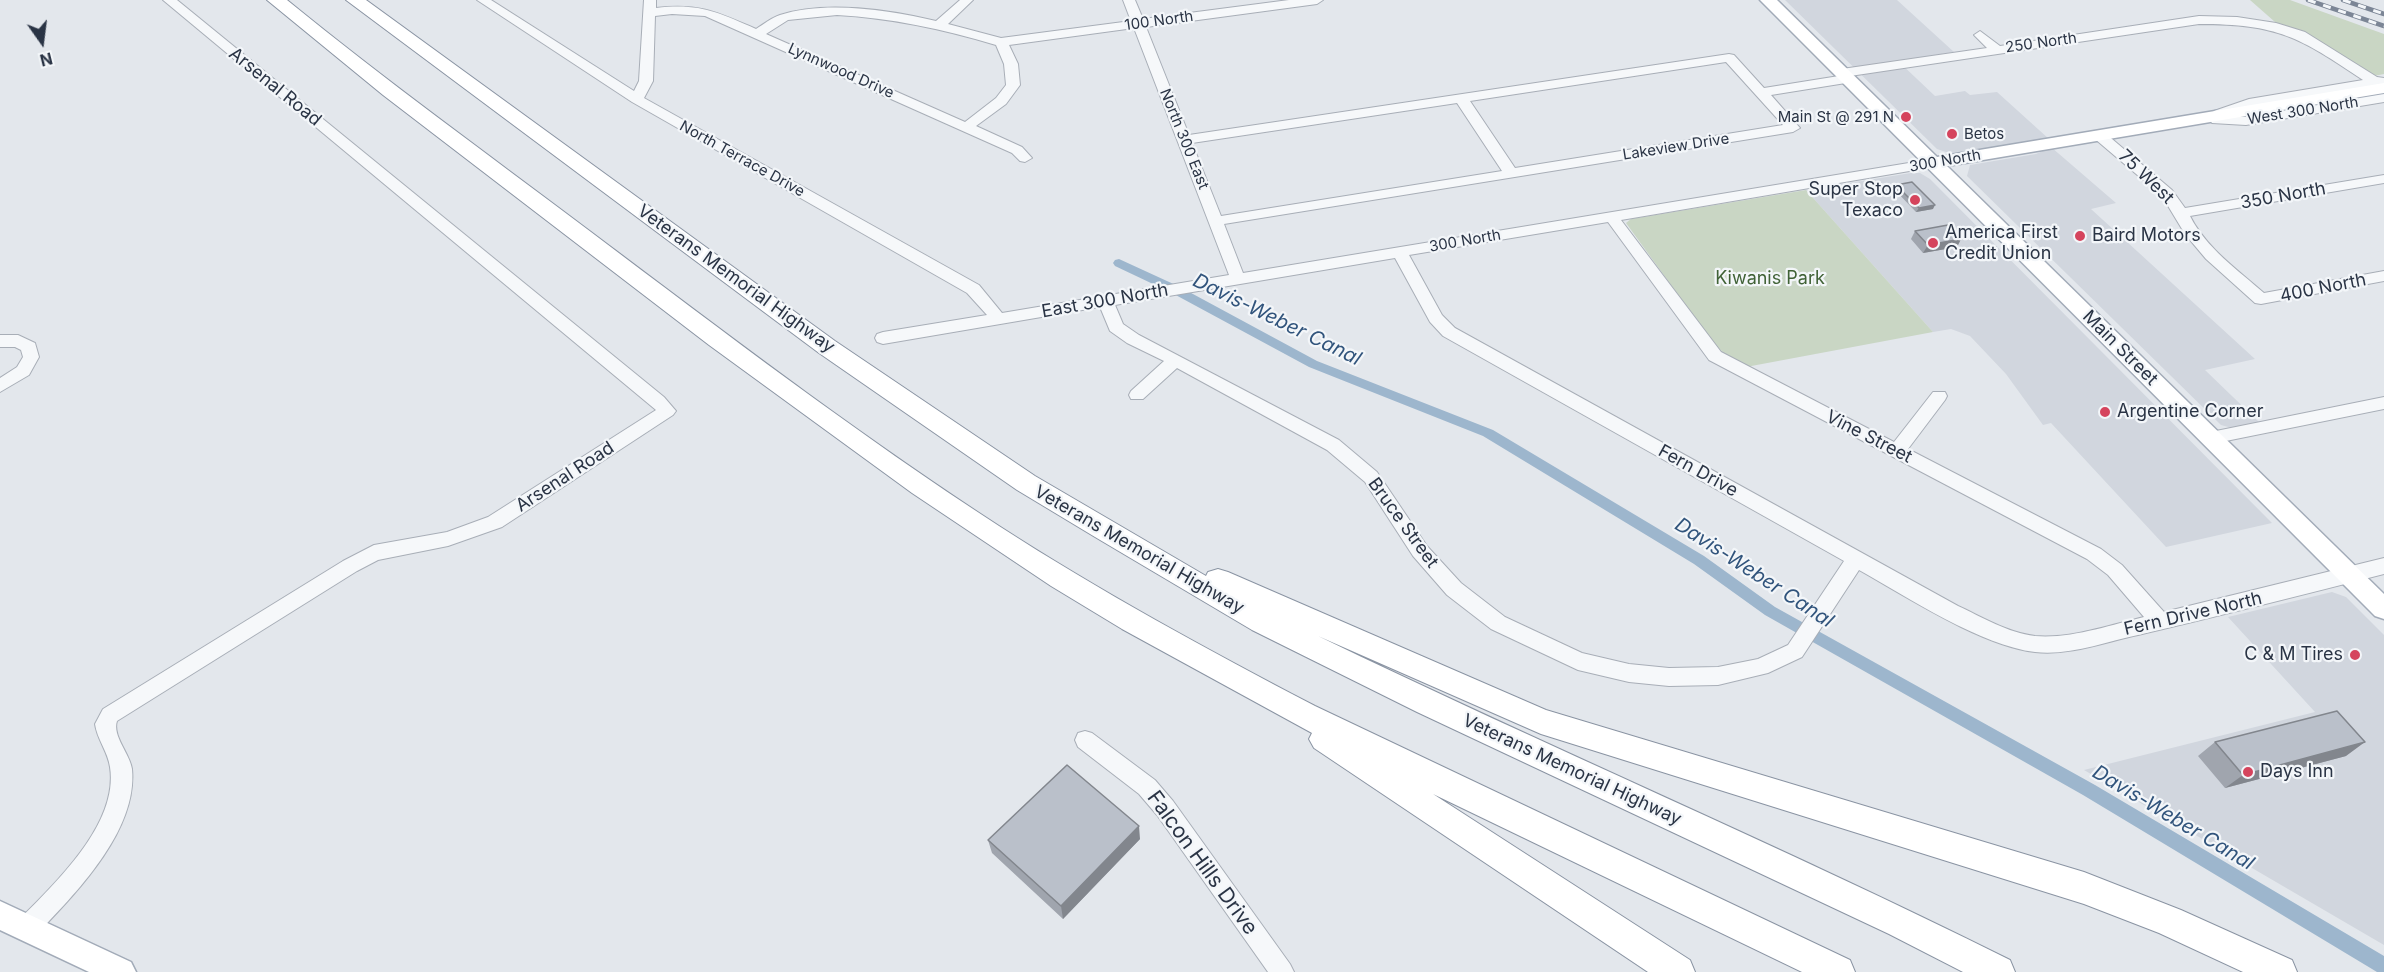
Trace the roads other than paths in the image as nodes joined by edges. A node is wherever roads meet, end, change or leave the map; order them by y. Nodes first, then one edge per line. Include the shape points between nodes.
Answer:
1 (169, 0) edge
2 (276, 0) edge
3 (355, 0) edge
4 (483, 0) edge
5 (967, 0) edge
6 (1129, 0) edge
7 (1317, 0) edge
8 (1768, 0) edge
9 (650, 6) edge
10 (940, 24) junction
11 (1138, 24) junction
12 (757, 34) junction
13 (1980, 35) dead end
14 (1001, 42) junction
15 (1997, 50) junction
16 (1844, 76) junction
17 (2381, 84) edge
18 (1761, 93) junction
19 (1461, 98) junction
20 (2384, 98) edge
21 (637, 99) junction
22 (2197, 120) junction
23 (966, 127) junction
24 (2100, 136) junction
25 (1184, 140) junction
26 (1025, 158) dead end
27 (1933, 163) junction
28 (1511, 174) junction
29 (2384, 179) edge
30 (2181, 213) junction
31 (1611, 216) junction
32 (1216, 221) junction
33 (1399, 252) junction
34 (2384, 276) edge
35 (1239, 279) junction
36 (2261, 299) joint
37 (1105, 301) junction
38 (999, 319) junction
39 (883, 338) dead end
40 (0, 342) edge
41 (1176, 360) junction
42 (0, 386) edge
43 (1137, 395) dead end
44 (1939, 396) dead end
45 (2384, 403) edge
46 (2211, 438) junction
47 (1897, 452) junction
48 (1104, 530) junction
49 (1856, 559) junction
50 (2384, 566) edge
51 (2349, 575) junction
52 (2384, 609) edge
53 (2161, 622) junction
54 (2035, 644) joint
55 (1213, 667) junction
56 (1085, 740) dead end
57 (0, 915) edge
58 (27, 928) junction
59 (2260, 965) edge
60 (121, 972) edge
61 (1282, 972) edge
62 (1678, 972) edge
63 (1838, 972) edge
64 (1998, 972) edge
65 (2280, 972) edge

1 - 58 street, Arsenal Road via 667,411 495,522 448,539 374,553 350,566 110,715 105,724 121,768 119,799 87,861
2 - 55 highway via 755,368 982,529
3 - 48 highway, Veterans Memorial Highway via 827,347 1026,483
4 - 21 street, North Terrace Drive
5 - 10 street
6 - 11 street, North 300 East
7 - 11 street, 100 North
8 - 16 main road, Main Street
9 - 12 street, Lynnwood Drive via 707,12
9 - 21 street via 646,81
10 - 12 street via 867,5 840,5 806,9
10 - 14 street
11 - 14 street, 100 North
11 - 25 street, North 300 East
12 - 23 street, Lynnwood Drive
13 - 15 street
14 - 23 street via 1011,64 1013,85 1001,101
15 - 16 street, 250 North
15 - 17 street, 250 North via 2199,20 2240,21 2299,35
16 - 18 street
16 - 27 main road, Main Street
17 - 22 main road, 300 North via 2320,99
17 - 22 street, West 300 North via 2249,103
18 - 19 street, Lakeview Drive via 1729,58
18 - 28 street, Lakeview Drive via 1793,128
19 - 25 street, Lakeview Drive
19 - 28 street
20 - 22 street, West 300 North via 2246,121
21 - 38 street, North Terrace Drive via 973,289
22 - 24 main road, 300 North
23 - 26 street, Lynnwood Drive via 1017,150
24 - 27 main road, 300 North
24 - 30 street, 75 West via 2158,185
25 - 32 street, North 300 East
27 - 31 street, 300 North
27 - 46 main road, Main Street
28 - 32 street, Lakeview Drive
29 - 30 street, 350 North
30 - 36 street, 75 West via 2190,231 2211,255
31 - 33 street, 300 North
31 - 47 street, Vine Street via 1715,356
32 - 35 street, North 300 East
33 - 35 street, East 300 North
33 - 49 street, Fern Drive via 1436,318 1449,332
34 - 36 street, 400 North
35 - 37 street, East 300 North
37 - 38 street, East 300 North
37 - 41 street, Bruce Street via 1116,327
38 - 39 street, East 300 North
40 - 42 street via 18,341 29,347 31,357 23,371
41 - 43 street
41 - 49 street, Bruce Street via 1333,445 1371,477 1419,551 1454,589 1498,623 1588,664 1670,677 1718,676 1761,667 1795,651
44 - 47 street
45 - 46 street
46 - 51 main road, Main Street
47 - 53 street, Vine Street via 2094,554 2115,570
48 - 59 highway via 1541,722 2069,883 2161,917
48 - 64 highway, Veterans Memorial Highway via 1262,622
49 - 54 street, Fern Drive via 1976,626
50 - 51 street, Fern Drive North
51 - 52 main road, Main Street
51 - 53 street, Fern Drive North
53 - 54 street, Fern Drive North via 2072,642
55 - 62 highway
55 - 63 highway via 1459,792
56 - 61 street, Falcon Hills Drive via 1147,787 1166,808
57 - 58 main road
58 - 60 main road
59 - 65 highway

